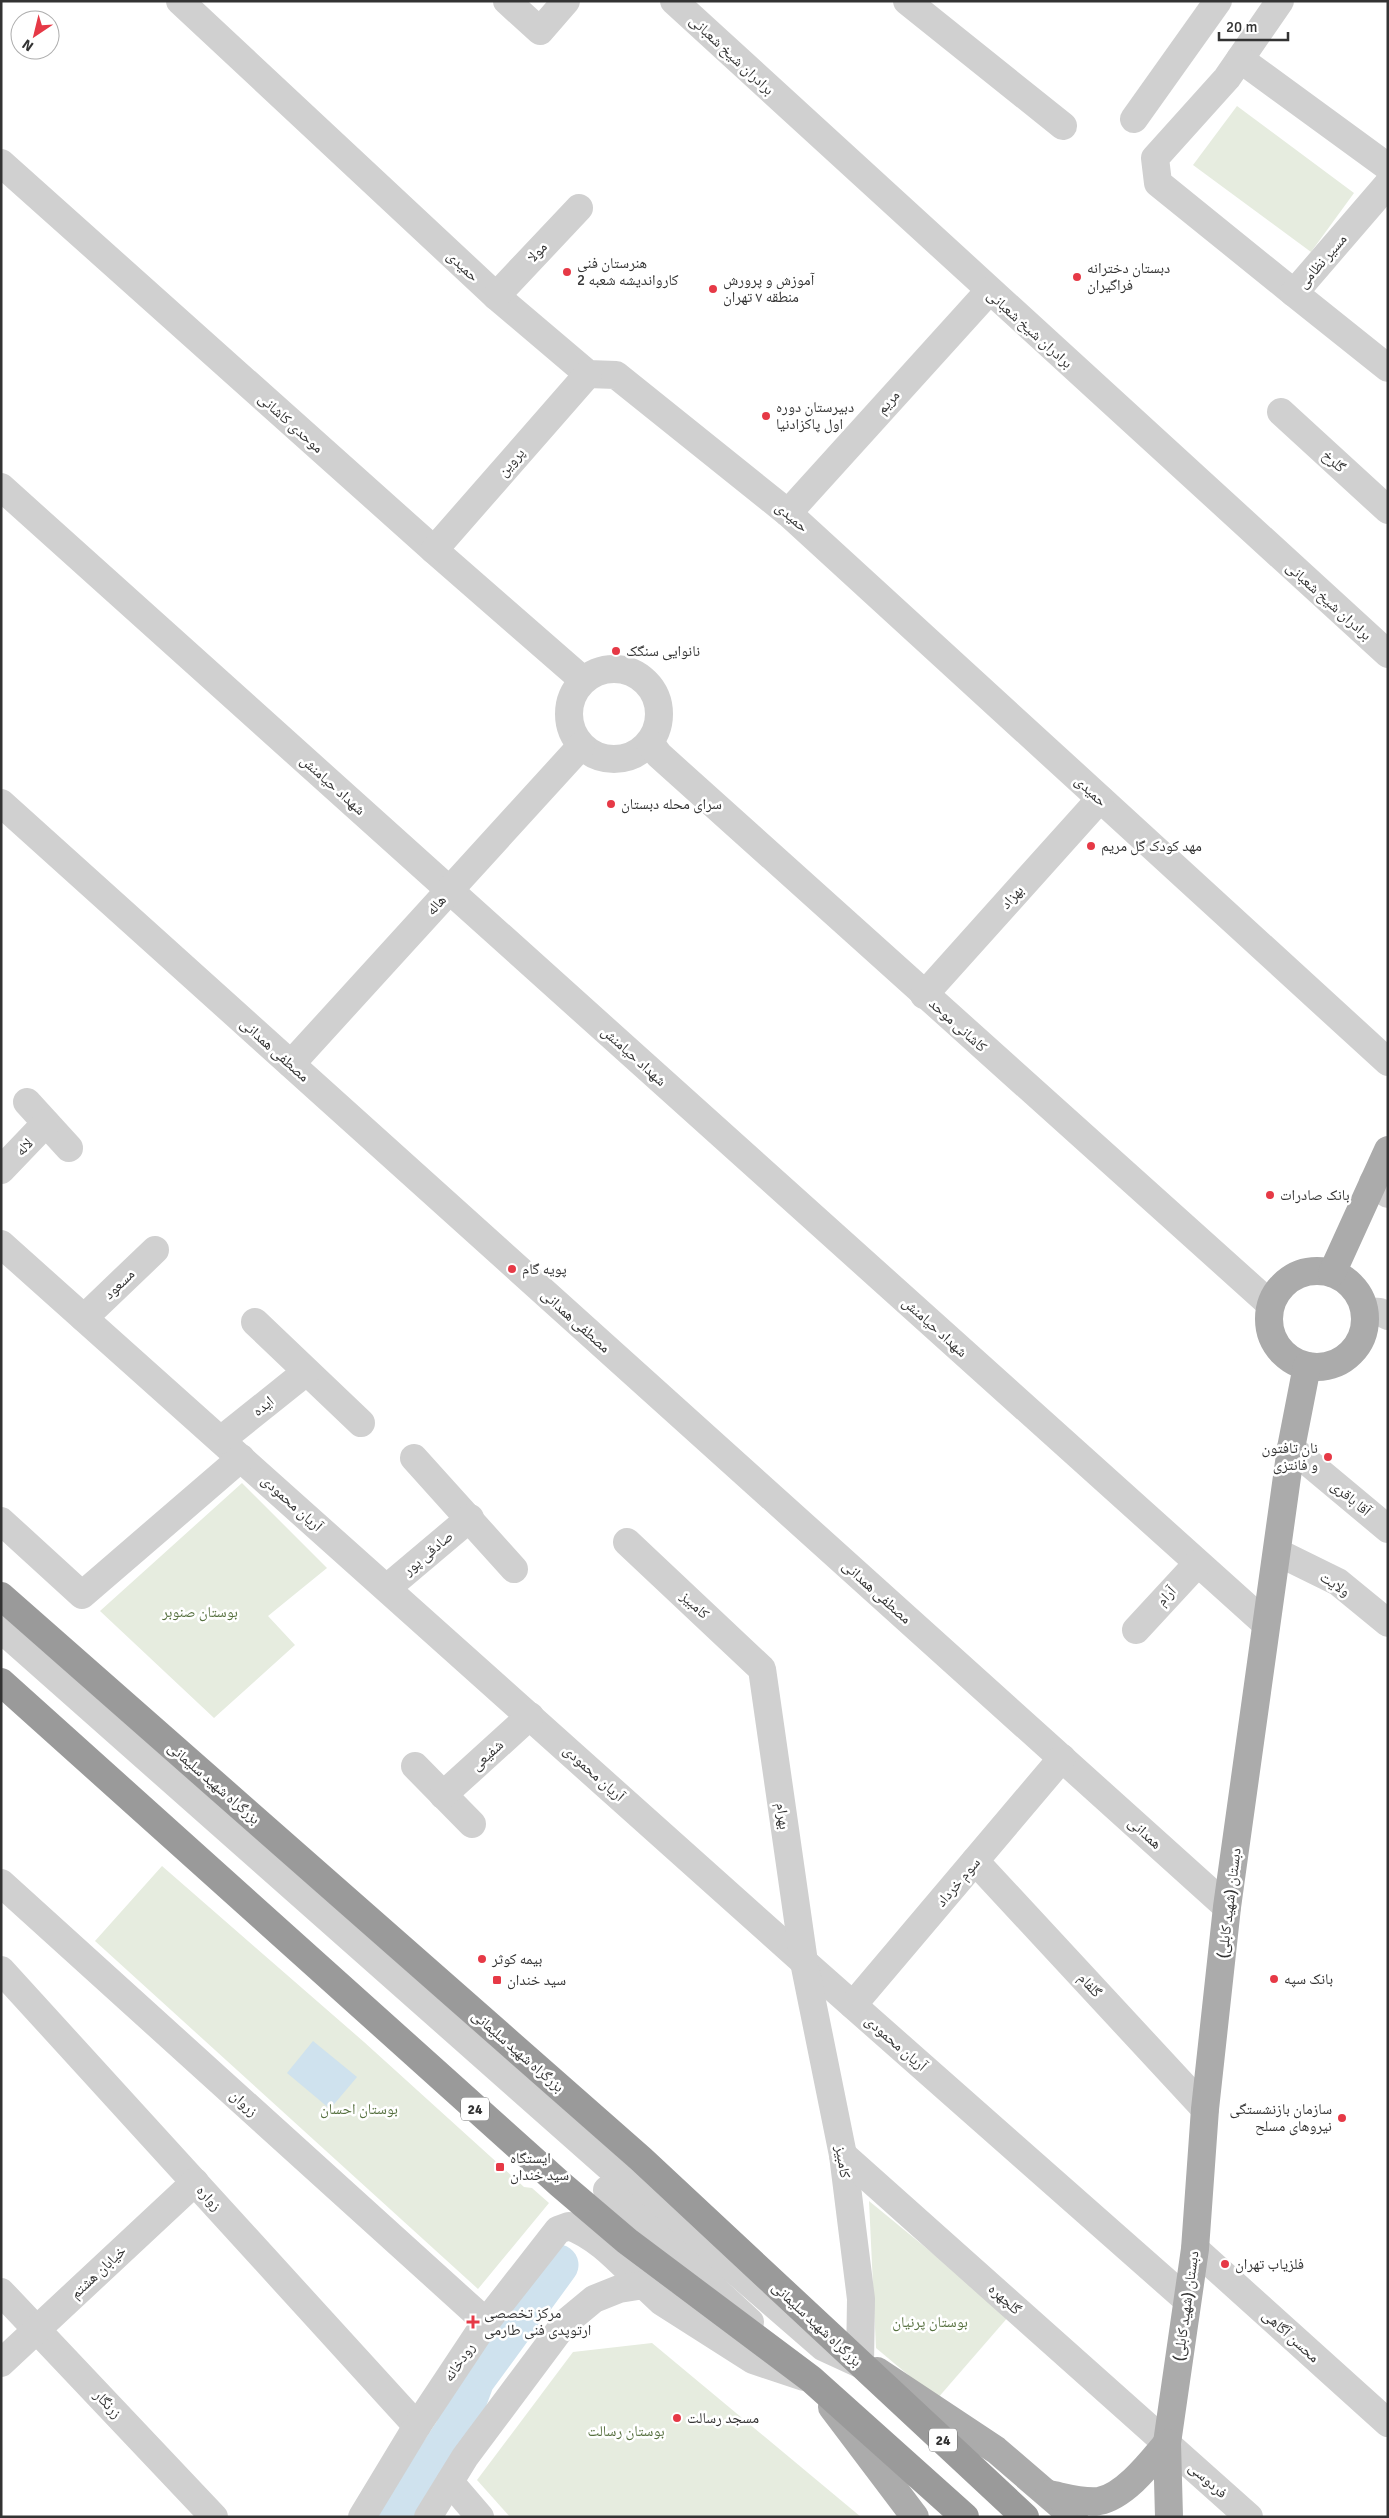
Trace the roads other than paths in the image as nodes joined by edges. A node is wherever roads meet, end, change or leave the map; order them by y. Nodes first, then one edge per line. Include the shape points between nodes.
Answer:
1 (180, 1) edge
2 (507, 1) edge
3 (566, 1) edge
4 (674, 1) edge
5 (907, 1) edge
6 (1218, 1) edge
7 (1280, 1) edge
8 (1240, 59) junction
9 (1134, 119) dead end
10 (1062, 126) dead end
11 (1, 163) edge
12 (1388, 167) edge
13 (1388, 184) edge
14 (579, 208) dead end
15 (988, 291) junction
16 (1294, 293) junction
17 (496, 296) junction
18 (1388, 368) edge
19 (588, 374) junction
20 (1281, 412) dead end
21 (1, 487) edge
22 (1388, 510) edge
23 (788, 513) junction
24 (434, 550) junction
25 (1388, 654) edge
26 (584, 680) junction
27 (650, 743) junction
28 (581, 746) junction
29 (1100, 799) junction
30 (1, 803) edge
31 (450, 890) junction
32 (924, 994) junction
33 (1388, 1062) edge
34 (291, 1064) junction
35 (26, 1102) dead end
36 (46, 1123) junction
37 (69, 1148) dead end
38 (1388, 1150) edge
39 (1, 1170) edge
40 (1380, 1188) edge
41 (1, 1244) edge
42 (155, 1250) dead end
43 (1332, 1273) junction
44 (1270, 1304) junction
45 (1376, 1314) edge
46 (84, 1318) junction
47 (255, 1322) dead end
48 (1307, 1366) junction
49 (306, 1372) junction
50 (361, 1423) dead end
51 (1291, 1448) junction
52 (231, 1449) junction
53 (414, 1458) dead end
54 (470, 1518) junction
55 (1, 1521) edge
56 (1387, 1527) edge
57 (627, 1542) dead end
58 (1277, 1552) junction
59 (1197, 1564) junction
60 (514, 1569) dead end
61 (387, 1588) junction
62 (1, 1596) edge
63 (1388, 1623) edge
64 (1266, 1624) junction
65 (1, 1629) edge
66 (1136, 1630) dead end
67 (1, 1648) edge
68 (762, 1669) joint
69 (1, 1682) edge
70 (530, 1716) junction
71 (1062, 1758) junction
72 (415, 1766) dead end
73 (443, 1795) junction
74 (472, 1824) dead end
75 (975, 1862) junction
76 (1, 1883) edge
77 (1227, 1907) junction
78 (804, 1962) junction
79 (1, 1970) edge
80 (853, 2005) junction
81 (1205, 2109) junction
82 (843, 2155) junction
83 (195, 2182) junction
84 (1195, 2249) junction
85 (644, 2285) junction
86 (1, 2292) edge
87 (1187, 2300) junction
88 (486, 2322) junction
89 (37, 2330) junction
90 (1, 2363) edge
91 (860, 2364) junction
92 (811, 2380) junction
93 (1388, 2422) edge
94 (417, 2426) junction
95 (1167, 2443) junction
96 (450, 2482) junction
97 (1048, 2494) junction
98 (214, 2517) edge
99 (362, 2517) edge
100 (428, 2517) edge
101 (480, 2517) edge
102 (915, 2517) edge
103 (965, 2517) edge
104 (1025, 2517) edge
105 (1074, 2517) edge
106 (1170, 2517) edge
107 (1249, 2517) edge

1 - 17 street, حمیدی
2 - 3 street via 540,30
4 - 15 street, برادران شیخ شعبانی
5 - 10 street
6 - 9 street
7 - 8 street
8 - 12 street
8 - 16 street via 1227,78 1155,158 1158,183
11 - 24 street, موحدی کاشانی
13 - 16 street, مسیر نظامی
14 - 17 street, مولا
15 - 23 street, مریم
15 - 25 street, برادران شیخ شعبانی
16 - 18 street, مسیر نظامی
17 - 19 street, حمیدی
19 - 23 street, حمیدی via 616,375
19 - 24 street, پروین
20 - 22 street, گلرخ
21 - 31 street, شهداد حیامنش
23 - 29 street, حمیدی
24 - 26 street, موحدی کاشانی
26 - 27 street via 596,672 626,670 650,686 660,714
26 - 28 street via 574,691 568,712 572,734
27 - 28 street via 624,759 608,760
27 - 32 street, کاشانی موحد via 659,755
28 - 31 street, هاله
29 - 32 street, بهزاد
29 - 33 street, حمیدی
30 - 34 street, مصطفی همدانی
31 - 34 street, هاله
31 - 59 street, شهداد حیامنش
32 - 44 street, کاشانی موحد
34 - 71 street, مصطفی همدانی
35 - 36 street
36 - 37 street
36 - 39 street, لاله
38 - 40 main road
40 - 43 main road
41 - 46 street, آریان محمودی
42 - 46 street, مسعود
43 - 44 main road via 1314,1272 1298,1276 1284,1286
43 - 45 main road via 1347,1282
44 - 48 main road via 1268,1326 1274,1342 1290,1359
45 - 48 main road via 1348,1356 1325,1366
46 - 52 street, آریان محمودی
47 - 49 street
48 - 51 main road, دبستان (شهید کابلی)
49 - 50 street
49 - 52 street, ایده
51 - 56 street, آقا باقری
51 - 58 main road, دبستان (شهید کابلی)
52 - 55 street, ایده via 82,1595
52 - 61 street, آریان محمودی
53 - 54 street
54 - 60 street
54 - 61 street, صادقی پور
57 - 68 street, کامبیز
58 - 63 street, ولایت via 1338,1582
58 - 64 main road, دبستان (شهید کابلی)
59 - 64 street, شهداد حیامنش
59 - 66 street, آرام
61 - 70 street, آریان محمودی
62 - 91 highway, بزرگراه شهید سلیمانی / 24 via 633,2152
64 - 77 main road, دبستان (شهید کابلی)
65 - 91 street via 642,2196 823,2347
67 - 92 street via 466,2059
68 - 78 street, بهرام
69 - 92 highway, 24 via 560,2184 627,2240
70 - 73 street, شفیعی
70 - 78 street, آریان محمودی
71 - 75 street, سوم خرداد
71 - 77 street, همدانی
72 - 73 street
73 - 74 street
75 - 80 street, سوم خرداد
75 - 81 street, گلفام
76 - 88 street, زروان
77 - 81 main road, دبستان (شهید کابلی)
78 - 80 street, آریان محمودی
78 - 82 street, کامبیز
79 - 83 street, زواره
80 - 87 street, آریان محمودی
81 - 84 main road, دبستان (شهید کابلی)
82 - 91 street, کامبیز via 861,2299
82 - 95 street, گلچهره
83 - 89 street, خیابان هشتم
83 - 94 street, زواره
84 - 87 main road, دبستان (شهید کابلی)
84 - 93 street, محسن آگاهی
85 - 88 street, رودخانه via 599,2242 569,2226 550,2238
85 - 92 street, رودخانه via 662,2302 753,2360
85 - 96 street via 619,2289 594,2299 565,2323
86 - 89 street, زرنگار
87 - 95 main road, دبستان (شهید کابلی)
88 - 94 street, رودخانه
89 - 90 street, خیابان هشتم
89 - 98 street, زرنگار
91 - 97 main road via 884,2373 996,2450
91 - 104 highway, بزرگراه شهید سلیمانی / 24
92 - 102 main road
92 - 103 highway, 24
94 - 99 street, رودخانه
95 - 97 main road via 1142,2473 1101,2500
95 - 106 main road, دبستان (شهید کابلی)
95 - 107 street, فردوسی
96 - 100 street
96 - 101 street
97 - 105 main road

